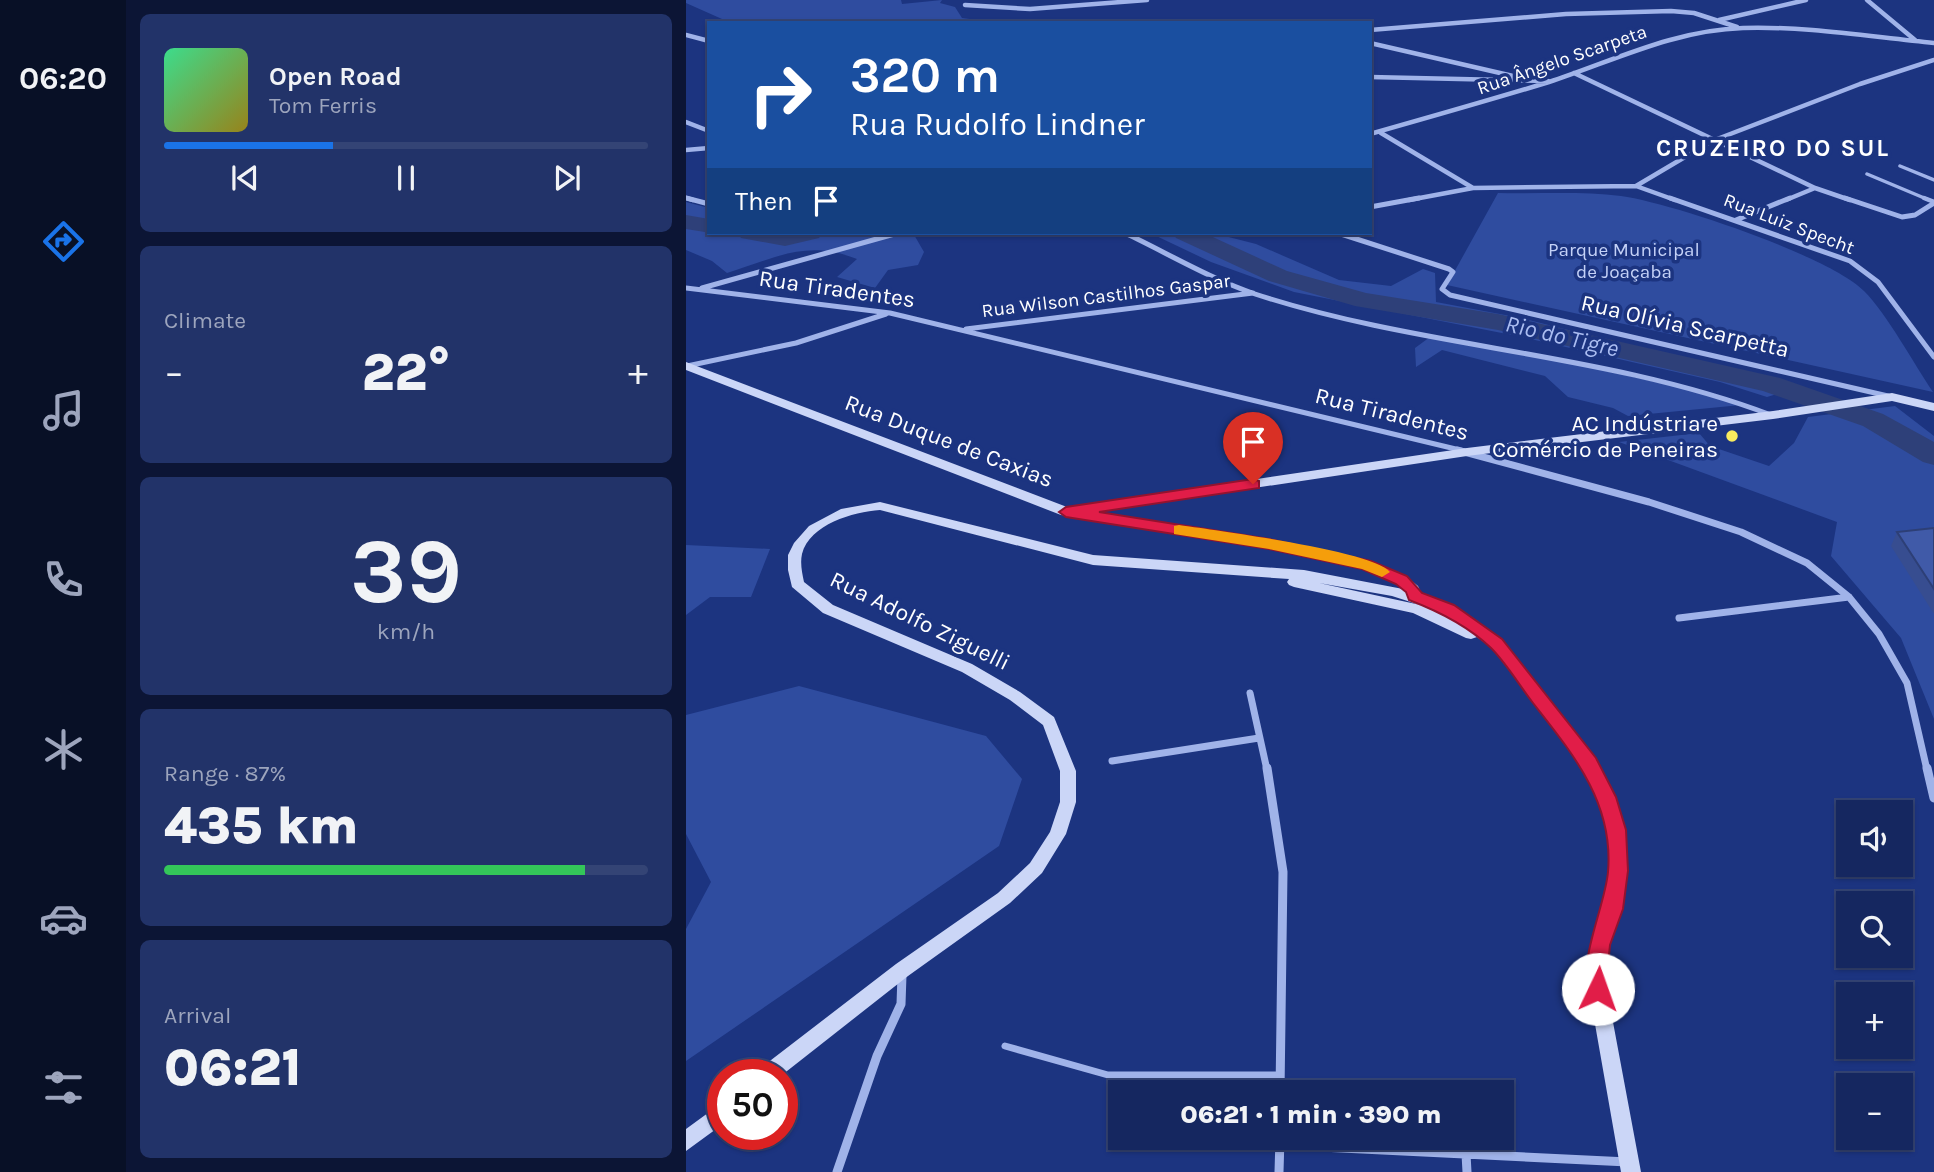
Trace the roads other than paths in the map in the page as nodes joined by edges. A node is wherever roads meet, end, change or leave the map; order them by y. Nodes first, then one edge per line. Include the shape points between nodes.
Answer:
1 (1147, 0) edge
2 (1806, 0) edge
3 (1867, 0) edge
4 (965, 5) dead end
5 (1718, 20) junction
6 (1741, 28) junction
7 (1372, 30) edge
8 (686, 35) edge
9 (707, 40) edge
10 (1916, 41) junction
11 (1372, 43) edge
12 (1934, 43) edge
13 (1934, 60) edge
14 (1574, 73) junction
15 (1372, 77) edge
16 (1524, 79) junction
17 (1551, 81) junction
18 (686, 122) edge
19 (707, 130) edge
20 (1381, 133) junction
21 (1372, 134) edge
22 (1712, 141) junction
23 (707, 148) edge
24 (686, 150) edge
25 (1900, 166) dead end
26 (1867, 174) dead end
27 (1934, 180) edge
28 (1636, 186) junction
29 (1473, 188) junction
30 (1815, 188) junction
31 (686, 198) edge
32 (707, 203) edge
33 (1934, 203) edge
34 (1372, 207) edge
35 (1735, 220) junction
36 (891, 235) edge
37 (1129, 235) edge
38 (1344, 235) edge
39 (686, 288) edge
40 (698, 289) junction
41 (1253, 293) junction
42 (890, 313) junction
43 (962, 330) junction
44 (1934, 357) edge
45 (687, 366) edge
46 (1892, 397) junction
47 (1910, 401) junction
48 (1934, 401) edge
49 (1934, 407) edge
50 (1773, 415) junction
51 (1467, 452) junction
52 (1066, 512) junction
53 (1365, 565) junction
54 (1415, 596) junction
55 (1849, 597) junction
56 (1396, 598) junction
57 (1679, 618) dead end
58 (1516, 668) junction
59 (1250, 693) dead end
60 (1259, 738) junction
61 (1112, 761) dead end
62 (1933, 783) edge
63 (1934, 798) edge
64 (902, 970) junction
65 (1005, 1046) dead end
66 (788, 1059) edge
67 (1280, 1075) junction
68 (1280, 1080) edge
69 (707, 1125) edge
70 (686, 1141) edge
71 (1280, 1150) edge
72 (1409, 1150) edge
73 (1466, 1154) junction
74 (1629, 1167) edge
75 (836, 1172) edge
76 (1279, 1172) edge
77 (1467, 1172) edge

1 - 4 street via 1030,9
2 - 5 street
3 - 10 street
5 - 6 street
5 - 7 street via 1658,11
6 - 10 street, Rua Ângelo Scarpeta
6 - 14 street, Rua Ângelo Scarpeta via 1645,45
8 - 9 street
10 - 12 street, Rua Ângelo Scarpeta
11 - 16 street
13 - 22 street
14 - 17 street, Rua Ângelo Scarpeta
14 - 22 street
15 - 16 street
16 - 17 street
17 - 20 street, Rua Ângelo Scarpeta
18 - 19 street
20 - 21 street, Rua Ângelo Scarpeta
20 - 29 street
22 - 28 street
22 - 30 street
23 - 24 street
25 - 27 lane
26 - 33 lane
28 - 29 street
28 - 35 street, Rua Luiz Specht
29 - 34 street
30 - 33 street via 1895,216 1910,217
30 - 35 street
31 - 32 street
35 - 44 street, Rua Luiz Specht via 1850,261 1866,271
36 - 40 street
37 - 41 street
38 - 46 street, Rua Olívia Scarpetta via 1449,269 1452,272 1442,289 1450,295
39 - 40 street, Rua Tiradentes
40 - 42 street, Rua Tiradentes
41 - 43 street, Rua Wilson Castilhos Gaspar
41 - 50 street via 1355,321 1718,396
42 - 43 street, Rua Tiradentes
42 - 45 street via 796,342
43 - 51 street, Rua Tiradentes
45 - 52 main road, Rua Duque de Caxias
46 - 47 main road, Rua Olívia Scarpetta
46 - 50 main road
47 - 48 main road, Rua Olívia Scarpetta
47 - 49 main road, Rua Olívia Scarpetta
50 - 51 main road
51 - 52 main road
51 - 55 street, Rua Tiradentes via 1741,532 1808,563
52 - 53 main road, Rua Duque de Caxias via 1269,544
53 - 54 main road, Rua Duque de Caxias via 1402,580
53 - 56 main road, Rua Duque de Caxias via 1377,571
54 - 56 main road
54 - 58 main road, Rua Duque de Caxias via 1472,624 1497,644
55 - 57 street
55 - 62 street, Rua Tiradentes via 1879,634 1907,683
56 - 58 main road, Rua Duque de Caxias via 1462,628
56 - 64 main road, Rua Adolfo Ziguelli via 1269,575 1093,560 880,506 865,506 829,520 798,547 793,564 797,584 828,609 967,668 1015,696 1049,721 1068,771 1068,802 1058,834 1036,868 1004,898
58 - 74 main road, Rua Duque de Caxias via 1590,763 1617,830 1618,871 1613,909 1600,945 1598,989
59 - 60 street
60 - 61 street
60 - 67 street via 1283,872
62 - 63 street, Rua Tiradentes
64 - 66 main road, Rua Adolfo Ziguelli
64 - 75 street via 901,1004 877,1056
65 - 67 lane via 1108,1075
67 - 68 street
69 - 70 main road
71 - 76 street
72 - 73 street
73 - 74 street
73 - 77 street

